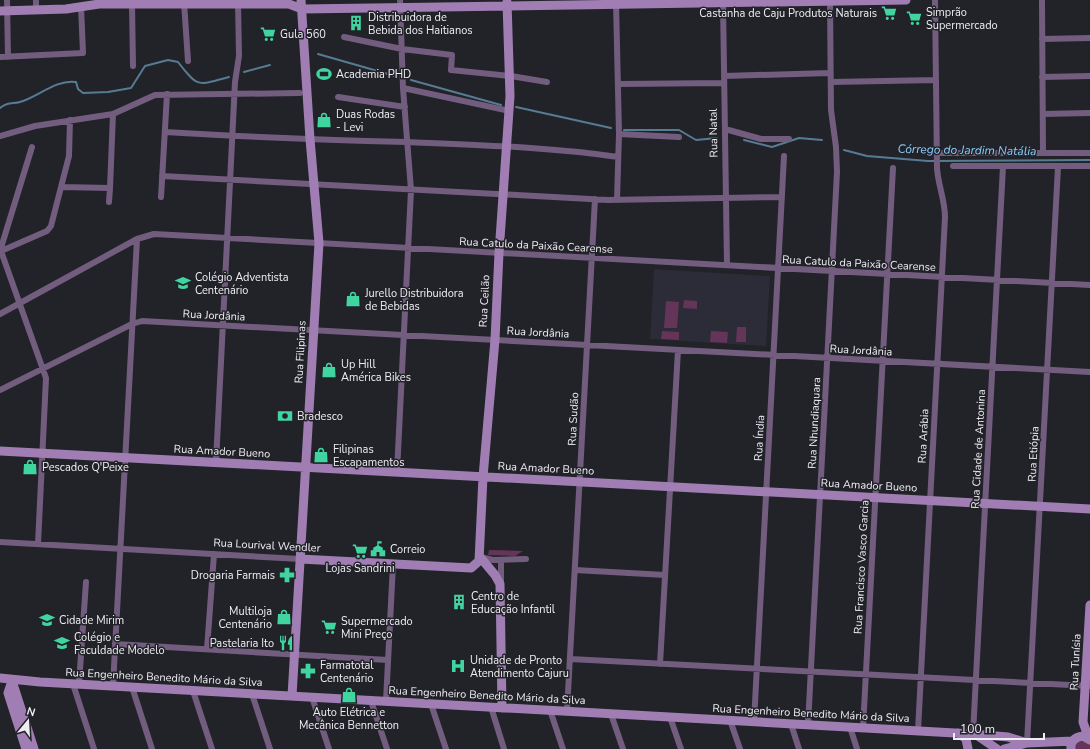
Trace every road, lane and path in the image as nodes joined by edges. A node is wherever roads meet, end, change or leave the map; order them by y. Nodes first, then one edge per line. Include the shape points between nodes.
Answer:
1 (7, 0) edge
2 (36, 0) edge
3 (882, 0) edge
4 (906, 0) edge
5 (935, 0) edge
6 (1042, 0) edge
7 (723, 1) edge
8 (774, 1) edge
9 (830, 1) edge
10 (184, 2) edge
11 (238, 2) edge
12 (289, 2) edge
13 (616, 2) edge
14 (130, 3) edge
15 (453, 3) edge
16 (507, 3) edge
17 (400, 4) edge
18 (78, 5) edge
19 (302, 5) edge
20 (36, 10) junction
21 (4, 11) edge
22 (344, 37) dead end
23 (1090, 38) edge
24 (1042, 39) junction
25 (402, 49) junction
26 (0, 57) edge
27 (8, 58) junction
28 (188, 61) dead end
29 (133, 66) dead end
30 (830, 73) junction
31 (511, 76) junction
32 (1090, 76) edge
33 (1042, 77) junction
34 (724, 79) junction
35 (936, 80) junction
36 (547, 82) dead end
37 (831, 82) junction
38 (618, 84) junction
39 (403, 88) junction
40 (300, 93) dead end
41 (167, 94) junction
42 (234, 94) junction
43 (338, 97) dead end
44 (405, 107) junction
45 (510, 111) junction
46 (1090, 113) edge
47 (113, 114) junction
48 (1043, 114) junction
49 (70, 120) junction
50 (725, 129) junction
51 (165, 132) junction
52 (619, 134) junction
53 (0, 136) edge
54 (233, 136) junction
55 (679, 137) dead end
56 (310, 139) junction
57 (789, 139) dead end
58 (407, 142) junction
59 (506, 145) junction
60 (32, 147) dead end
61 (937, 153) junction
62 (1043, 153) junction
63 (1090, 153) edge
64 (784, 156) dead end
65 (618, 157) junction
66 (953, 166) dead end
67 (1003, 166) junction
68 (1090, 166) edge
69 (1058, 167) junction
70 (893, 168) dead end
71 (162, 176) junction
72 (230, 178) junction
73 (314, 184) junction
74 (61, 187) junction
75 (110, 188) junction
76 (411, 190) junction
77 (503, 194) junction
78 (161, 197) dead end
79 (782, 197) junction
80 (726, 198) junction
81 (595, 199) junction
82 (618, 200) junction
83 (109, 202) dead end
84 (227, 238) junction
85 (136, 239) junction
86 (319, 243) junction
87 (408, 248) junction
88 (0, 251) edge
89 (498, 253) junction
90 (592, 258) junction
91 (727, 265) junction
92 (778, 268) junction
93 (832, 271) junction
94 (887, 274) junction
95 (942, 277) junction
96 (997, 280) junction
97 (1052, 283) junction
98 (1090, 285) edge
99 (20, 303) junction
100 (0, 314) edge
101 (132, 324) junction
102 (223, 326) junction
103 (314, 330) junction
104 (404, 335) junction
105 (494, 340) junction
106 (587, 345) junction
107 (678, 350) junction
108 (774, 355) junction
109 (827, 358) junction
110 (882, 361) junction
111 (937, 364) junction
112 (993, 367) junction
113 (43, 368) junction
114 (1047, 370) junction
115 (1090, 372) edge
116 (0, 390) edge
117 (0, 451) edge
118 (42, 453) junction
119 (125, 458) junction
120 (216, 462) junction
121 (306, 467) junction
122 (397, 472) junction
123 (483, 477) junction
124 (580, 482) junction
125 (670, 486) junction
126 (766, 492) junction
127 (820, 494) junction
128 (875, 497) junction
129 (930, 500) junction
130 (986, 503) junction
131 (1040, 506) junction
132 (1090, 509) edge
133 (0, 542) edge
134 (38, 544) junction
135 (120, 549) junction
136 (214, 554) junction
137 (480, 557) junction
138 (300, 559) junction
139 (526, 559) dead end
140 (502, 560) junction
141 (392, 564) junction
142 (575, 570) junction
143 (665, 575) junction
144 (86, 582) dead end
145 (500, 590) junction
146 (1090, 605) edge
147 (115, 644) junction
148 (207, 649) junction
149 (295, 654) junction
150 (570, 659) junction
151 (388, 660) junction
152 (660, 664) junction
153 (756, 669) junction
154 (811, 672) junction
155 (866, 675) junction
156 (0, 678) edge
157 (920, 678) junction
158 (976, 680) junction
159 (12, 681) junction
160 (76, 684) junction
161 (1030, 684) junction
162 (113, 686) junction
163 (1088, 686) edge
164 (132, 687) junction
165 (193, 691) junction
166 (252, 694) junction
167 (292, 696) junction
168 (312, 697) junction
169 (371, 701) junction
170 (386, 701) junction
171 (432, 704) junction
172 (491, 707) junction
173 (502, 708) junction
174 (550, 710) junction
175 (567, 711) junction
176 (611, 714) junction
177 (670, 717) junction
178 (730, 720) junction
179 (754, 722) junction
180 (1083, 722) junction
181 (791, 724) junction
182 (808, 725) junction
183 (850, 727) junction
184 (863, 728) junction
185 (918, 731) junction
186 (958, 733) junction
187 (974, 734) junction
188 (1090, 740) edge
189 (1027, 742) junction
190 (1073, 742) edge
191 (26, 749) edge
192 (34, 749) edge
193 (94, 749) edge
194 (152, 749) edge
195 (212, 749) edge
196 (270, 749) edge
197 (329, 749) edge
198 (387, 749) edge
199 (446, 749) edge
200 (504, 749) edge
201 (563, 749) edge
202 (623, 749) edge
203 (681, 749) edge
204 (740, 749) edge
205 (799, 749) edge
206 (857, 749) edge
207 (968, 749) edge
208 (998, 749) edge
209 (1004, 749) edge

1 - 21 street
2 - 20 street
3 - 4 street
3 - 9 street
5 - 35 street, Rua Arábia
6 - 24 street
7 - 8 street
7 - 13 street
7 - 34 street, Rua Natal
8 - 9 street
9 - 30 street, Rua Nhundiaquara
10 - 11 street
10 - 14 street
10 - 28 street
11 - 12 street
11 - 42 street via 239,56
12 - 19 street
13 - 16 street
13 - 38 street
14 - 18 street
14 - 29 street
15 - 16 street
15 - 17 street
16 - 31 street, Rua Ceilão
17 - 19 street
17 - 25 street
18 - 20 street
18 - 27 street via 83,53
19 - 56 street, Rua Filipinas
20 - 21 street
21 - 27 street
22 - 25 street
23 - 24 street
24 - 33 street
25 - 31 street via 452,55 451,70
25 - 39 street
26 - 27 street
30 - 34 street
30 - 37 street, Rua Nhundiaquara
31 - 36 street
31 - 45 street, Rua Ceilão
32 - 33 street
33 - 48 street
34 - 38 street
34 - 50 street, Rua Natal
35 - 37 street
35 - 61 street, Rua Arábia
37 - 93 street, Rua Nhundiaquara via 831,117 836,147
38 - 52 street
39 - 44 street
39 - 45 street
40 - 42 street
41 - 42 street
41 - 47 street via 150,96
41 - 51 street
42 - 54 street
43 - 44 street
44 - 58 street
45 - 59 street, Rua Ceilão
46 - 48 street
47 - 49 street
47 - 75 street
48 - 62 street
49 - 53 street via 31,126
49 - 74 street via 70,156
50 - 57 street via 761,139
50 - 80 street, Rua Natal
51 - 54 street
51 - 71 street
52 - 55 street
52 - 65 street
54 - 56 street
54 - 72 street
56 - 58 street
56 - 73 street, Rua Filipinas
58 - 59 street
58 - 76 street
59 - 65 street
59 - 77 street, Rua Ceilão
60 - 88 street
61 - 62 street
61 - 95 street, Rua Arábia via 938,182 946,210
62 - 63 street
64 - 79 street, Rua Índia
65 - 82 street
66 - 67 street
67 - 69 street
67 - 96 street, Rua Cidade de Antonina
68 - 69 street
69 - 97 street, Rua Etiópia
70 - 94 street, Rua Francisco Vasco Garcia
71 - 72 street
71 - 78 street
72 - 73 street
72 - 84 street
73 - 76 street
73 - 86 street, Rua Filipinas
74 - 75 street
74 - 88 street via 49,229
75 - 83 street
76 - 77 street
76 - 87 street
77 - 81 street
77 - 89 street, Rua Ceilão
79 - 80 street
79 - 92 street, Rua Índia
80 - 82 street
80 - 91 street, Rua Natal
81 - 82 street
81 - 90 street, Rua Sudão
84 - 85 street, Rua Catulo da Paixão Cearense via 154,234
84 - 86 street, Rua Catulo da Paixão Cearense
84 - 102 street
85 - 99 street, Rua Catulo da Paixão Cearense
85 - 101 street
86 - 87 street, Rua Catulo da Paixão Cearense
86 - 103 street, Rua Filipinas
87 - 89 street, Rua Catulo da Paixão Cearense
87 - 104 street
88 - 99 street
89 - 90 street, Rua Catulo da Paixão Cearense
89 - 105 street, Rua Ceilão
90 - 91 street, Rua Catulo da Paixão Cearense
90 - 106 street, Rua Sudão
91 - 92 street, Rua Catulo da Paixão Cearense
92 - 93 street, Rua Catulo da Paixão Cearense
92 - 108 street, Rua Índia
93 - 94 street, Rua Catulo da Paixão Cearense
93 - 109 street, Rua Nhundiaquara
94 - 95 street, Rua Catulo da Paixão Cearense
94 - 110 street, Rua Francisco Vasco Garcia
95 - 96 street, Rua Catulo da Paixão Cearense
95 - 111 street, Rua Arábia
96 - 97 street, Rua Catulo da Paixão Cearense
96 - 112 street, Rua Cidade de Antonina
97 - 98 street, Rua Catulo da Paixão Cearense
97 - 114 street, Rua Etiópia
99 - 100 street, Rua Catulo da Paixão Cearense
99 - 113 street
101 - 102 street, Rua Jordânia via 142,321
101 - 113 street, Rua Jordânia
101 - 119 street
102 - 103 street, Rua Jordânia
102 - 120 street
103 - 104 street, Rua Jordânia
103 - 121 street, Rua Filipinas
104 - 105 street, Rua Jordânia
104 - 122 street
105 - 106 street, Rua Jordânia
105 - 123 street, Rua Ceilão
106 - 107 street, Rua Jordânia
106 - 124 street, Rua Sudão
107 - 108 street, Rua Jordânia
107 - 125 street
108 - 109 street, Rua Jordânia
108 - 126 street, Rua Índia
109 - 110 street, Rua Jordânia
109 - 127 street, Rua Nhundiaquara
110 - 111 street, Rua Jordânia
110 - 128 street, Rua Francisco Vasco Garcia
111 - 112 street, Rua Jordânia
111 - 129 street, Rua Arábia
112 - 114 street, Rua Jordânia
112 - 130 street, Rua Cidade de Antonina
113 - 116 street, Rua Jordânia
113 - 118 street via 46,384
114 - 115 street, Rua Jordânia
114 - 131 street, Rua Etiópia
117 - 118 street, Rua Amador Bueno
118 - 119 street, Rua Amador Bueno
118 - 134 street
119 - 120 street, Rua Amador Bueno
119 - 135 street
120 - 121 street, Rua Amador Bueno
121 - 122 street, Rua Amador Bueno
121 - 138 street, Rua Filipinas
122 - 123 street, Rua Amador Bueno
123 - 124 street, Rua Amador Bueno
123 - 137 street, Rua Ceilão
124 - 125 street, Rua Amador Bueno
124 - 142 street, Rua Sudão
125 - 126 street, Rua Amador Bueno
125 - 143 street
126 - 127 street, Rua Amador Bueno
126 - 153 street, Rua Índia
127 - 128 street, Rua Amador Bueno
127 - 154 street, Rua Nhundiaquara
128 - 129 street, Rua Amador Bueno
128 - 155 street, Rua Francisco Vasco Garcia
129 - 130 street, Rua Amador Bueno
129 - 157 street, Rua Arábia
130 - 131 street, Rua Amador Bueno
130 - 158 street, Rua Cidade de Antonina
131 - 132 street, Rua Amador Bueno
131 - 161 street, Rua Etiópia
133 - 134 street, Rua Lourival Wendler
134 - 135 street, Rua Lourival Wendler
135 - 136 street, Rua Lourival Wendler
135 - 147 street
136 - 138 street, Rua Lourival Wendler
136 - 148 street
137 - 140 street
137 - 141 street, Rua Lourival Wendler via 478,563 471,568
137 - 145 street via 498,579
138 - 141 street, Rua Lourival Wendler
138 - 149 street, Rua Filipinas
139 - 140 street
140 - 145 street
141 - 151 street
142 - 143 street
142 - 150 street, Rua Sudão
143 - 152 street
144 - 160 street
145 - 173 street
146 - 163 street, Rua Tunísia
147 - 148 street
147 - 162 street
148 - 149 street
149 - 151 street
149 - 167 street, Rua Filipinas
150 - 152 street
150 - 175 street, Rua Sudão
151 - 170 street
152 - 153 street
153 - 154 street
153 - 179 street, Rua Índia
154 - 155 street
154 - 182 street, Rua Nhundiaquara
155 - 157 street
155 - 184 street, Rua Francisco Vasco Garcia
156 - 159 street, Rua Engenheiro Benedito Mário da Silva
157 - 158 street
157 - 185 street, Rua Arábia
158 - 161 street
158 - 187 street, Rua Cidade de Antonina
159 - 160 street, Rua Engenheiro Benedito Mário da Silva
159 - 191 street via 8,693
159 - 192 street
160 - 162 street, Rua Engenheiro Benedito Mário da Silva
160 - 193 street
161 - 163 street
161 - 189 street, Rua Etiópia
162 - 164 street, Rua Engenheiro Benedito Mário da Silva
163 - 180 street, Rua Tunísia
164 - 165 street, Rua Engenheiro Benedito Mário da Silva
164 - 194 street
165 - 166 street, Rua Engenheiro Benedito Mário da Silva
165 - 195 street
166 - 167 street, Rua Engenheiro Benedito Mário da Silva
166 - 196 street
167 - 168 street, Rua Engenheiro Benedito Mário da Silva
168 - 169 street, Rua Engenheiro Benedito Mário da Silva
168 - 197 street
169 - 170 street, Rua Engenheiro Benedito Mário da Silva
169 - 198 street
170 - 171 street, Rua Engenheiro Benedito Mário da Silva
171 - 172 street, Rua Engenheiro Benedito Mário da Silva
171 - 199 street
172 - 173 street, Rua Engenheiro Benedito Mário da Silva
172 - 200 street
173 - 174 street, Rua Engenheiro Benedito Mário da Silva
174 - 175 street, Rua Engenheiro Benedito Mário da Silva
174 - 201 street
175 - 176 street, Rua Engenheiro Benedito Mário da Silva
176 - 177 street, Rua Engenheiro Benedito Mário da Silva
176 - 202 street
177 - 178 street, Rua Engenheiro Benedito Mário da Silva
177 - 203 street
178 - 179 street, Rua Engenheiro Benedito Mário da Silva
178 - 204 street
179 - 181 street, Rua Engenheiro Benedito Mário da Silva
180 - 188 street, Rua Tunísia
180 - 190 street, Rua Tunísia
181 - 182 street, Rua Engenheiro Benedito Mário da Silva
181 - 205 street
182 - 183 street, Rua Engenheiro Benedito Mário da Silva
183 - 184 street, Rua Engenheiro Benedito Mário da Silva
183 - 206 street
184 - 185 street, Rua Engenheiro Benedito Mário da Silva
185 - 186 street, Rua Engenheiro Benedito Mário da Silva
186 - 187 street, Rua Engenheiro Benedito Mário da Silva
186 - 207 street via 966,739
187 - 189 street, Rua Engenheiro Benedito Mário da Silva via 1008,736
187 - 208 street, Rua Engenheiro Benedito Mário da Silva
188 - 190 street via 1083,736
189 - 190 street
189 - 209 street

